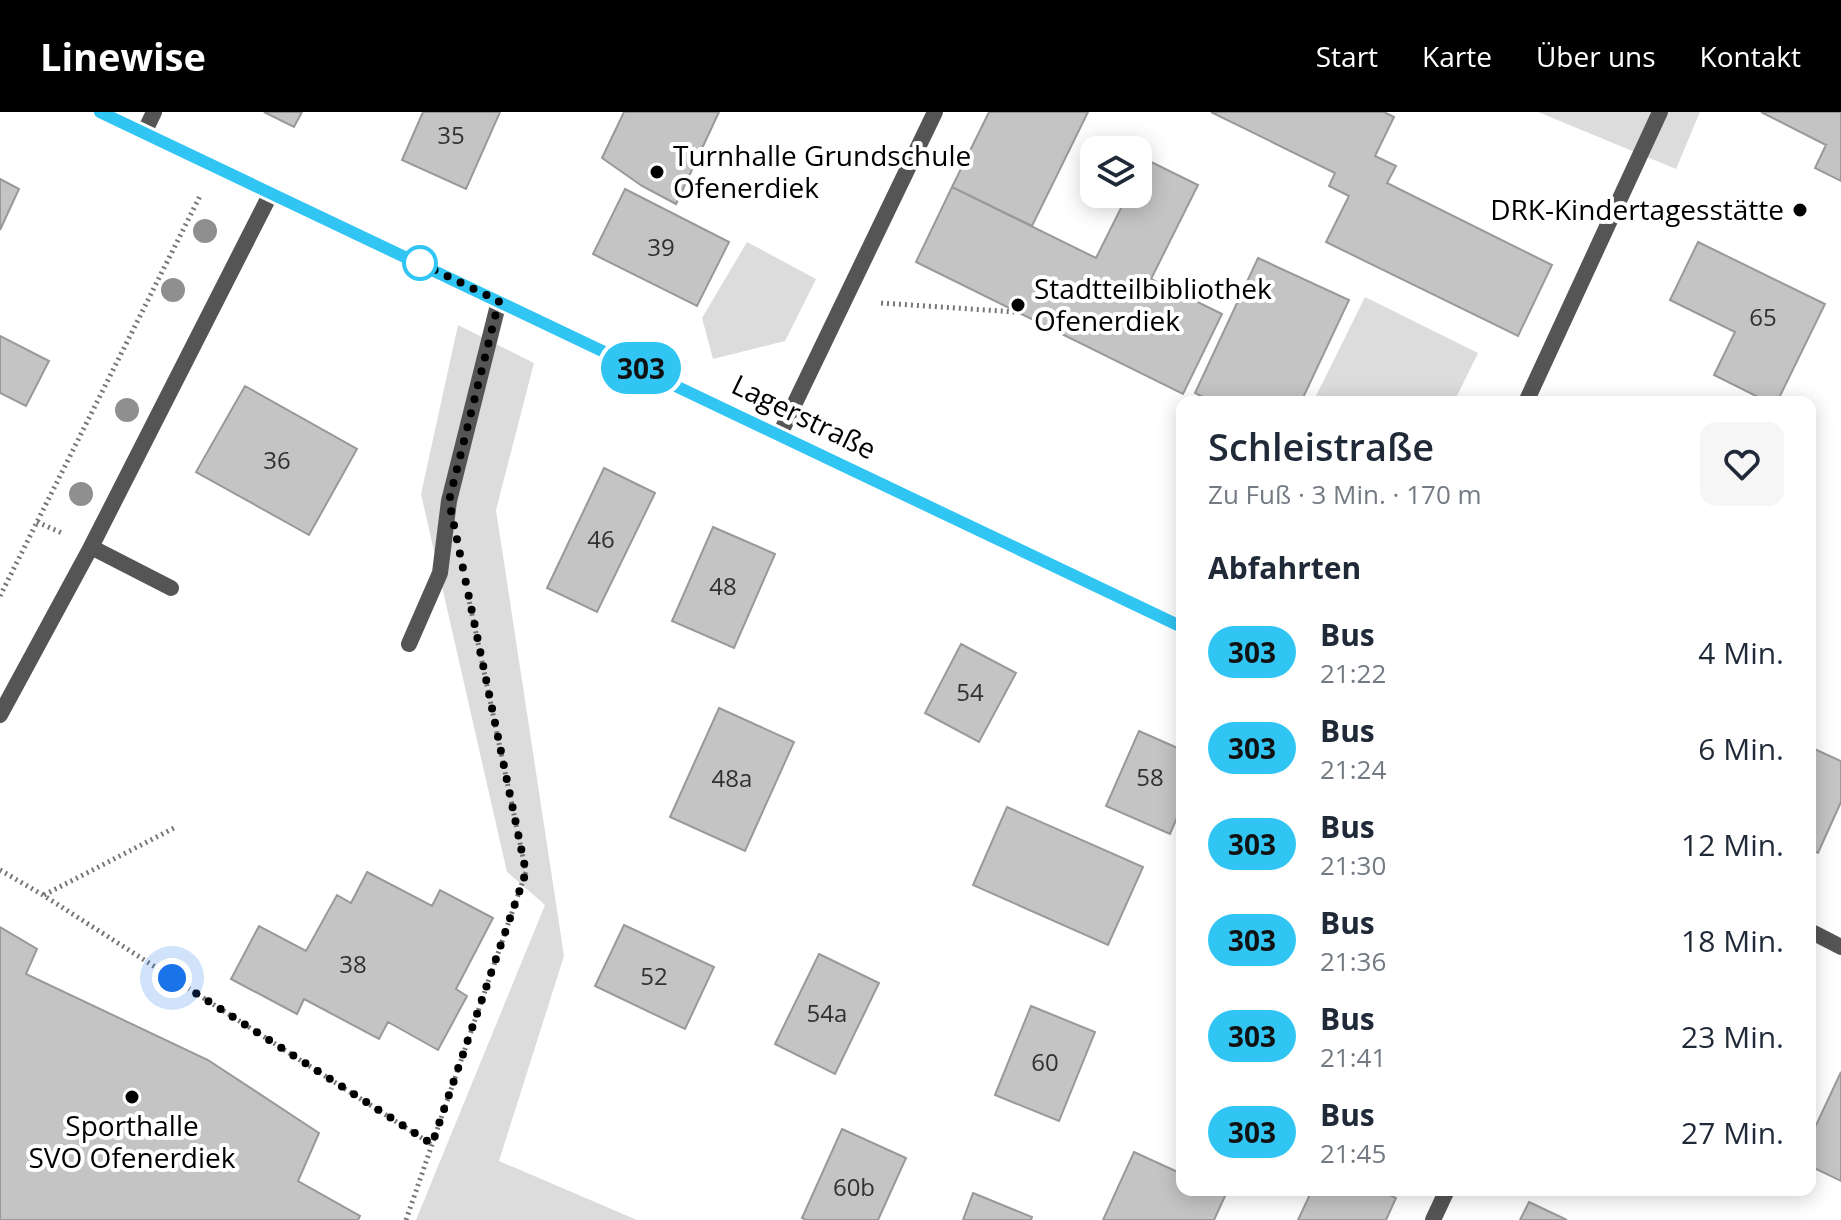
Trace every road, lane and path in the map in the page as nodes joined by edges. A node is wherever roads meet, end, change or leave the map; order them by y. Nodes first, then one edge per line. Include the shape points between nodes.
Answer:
1 (100, 112) edge
2 (154, 112) edge
3 (935, 112) edge
4 (1660, 112) edge
5 (144, 133) junction
6 (215, 167) junction
7 (271, 193) junction
8 (844, 300) junction
9 (499, 301) junction
10 (1016, 312) dead end
11 (1529, 396) edge
12 (780, 434) junction
13 (91, 547) junction
14 (171, 588) dead end
15 (468, 594) dead end
16 (0, 596) edge
17 (1176, 624) edge
18 (409, 644) dead end
19 (0, 715) edge
20 (176, 827) dead end
21 (0, 870) edge
22 (43, 895) junction
23 (1816, 934) edge
24 (1841, 947) edge
25 (432, 1144) junction
26 (1444, 1196) edge
27 (406, 1220) edge
28 (1433, 1220) edge

1 - 5 street, Lagerstraße
2 - 5 street
3 - 8 street
4 - 11 street
5 - 6 street, Lagerstraße
6 - 7 street, Lagerstraße
6 - 16 path
7 - 9 street, Lagerstraße
7 - 13 street
8 - 10 path
8 - 12 street
9 - 12 street, Lagerstraße
9 - 18 street via 449,501 440,573
12 - 17 street, Lagerstraße
13 - 14 street
13 - 19 street
15 - 25 path via 526,872
20 - 22 path
21 - 22 path
22 - 25 path
23 - 24 street
25 - 27 path
26 - 28 street

